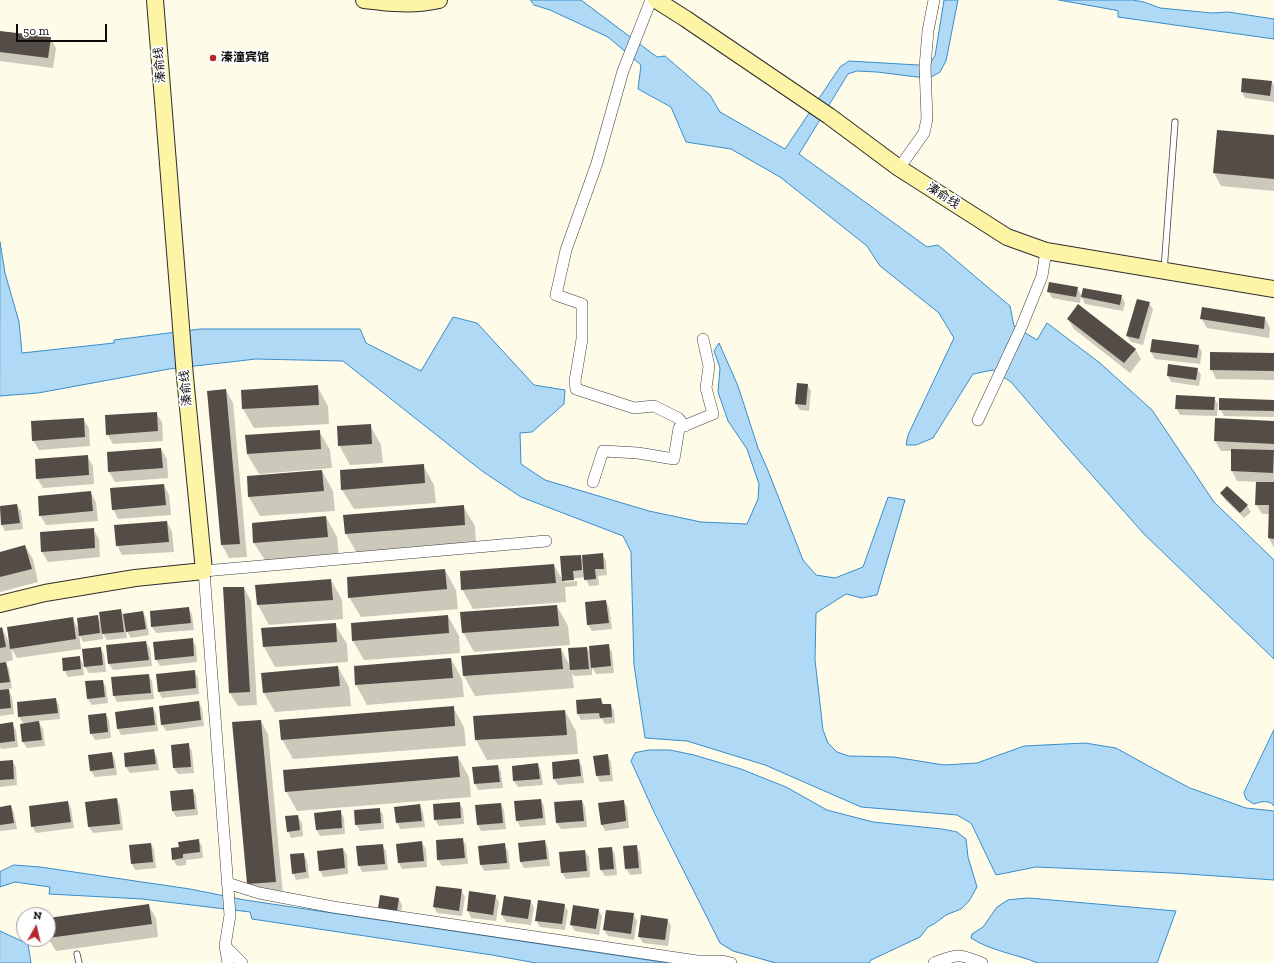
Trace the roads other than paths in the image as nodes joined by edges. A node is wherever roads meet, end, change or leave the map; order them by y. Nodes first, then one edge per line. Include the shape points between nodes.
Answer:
1 (155, 0) edge
2 (364, 0) edge
3 (439, 0) edge
4 (651, 0) edge
5 (656, 0) edge
6 (934, 0) edge
7 (1175, 122) dead end
8 (899, 168) junction
9 (1046, 251) junction
10 (1164, 271) junction
11 (1274, 289) edge
12 (703, 339) dead end
13 (978, 420) dead end
14 (685, 426) junction
15 (593, 482) dead end
16 (546, 541) dead end
17 (204, 571) junction
18 (0, 604) edge
19 (227, 888) junction
20 (225, 946) junction
21 (77, 954) dead end
22 (79, 963) edge
23 (228, 963) edge
24 (242, 963) edge
25 (731, 963) edge
26 (934, 963) edge
27 (982, 963) edge

1 - 17 main road, 溱俞线 via 185,377
2 - 3 main road via 397,4
4 - 14 street via 623,71 597,163 566,250 556,295 582,304 582,339 576,389 634,408 654,406 678,418
5 - 8 main road, 溱俞线 via 829,116
6 - 8 street via 925,67 927,119 924,133
7 - 10 lane
8 - 9 main road, 溱俞线 via 1007,237
9 - 10 main road, 溱俞线
9 - 13 street via 1042,276
10 - 11 main road, 溱俞线
12 - 14 street via 709,366 706,388 713,414
14 - 15 street via 679,428 674,459 603,451
16 - 17 street
17 - 18 main road via 136,578 45,593
17 - 19 street
19 - 20 street via 230,914
19 - 25 street via 333,907 697,961 722,960
20 - 23 street
20 - 24 street
21 - 22 lane
26 - 27 street via 956,955

